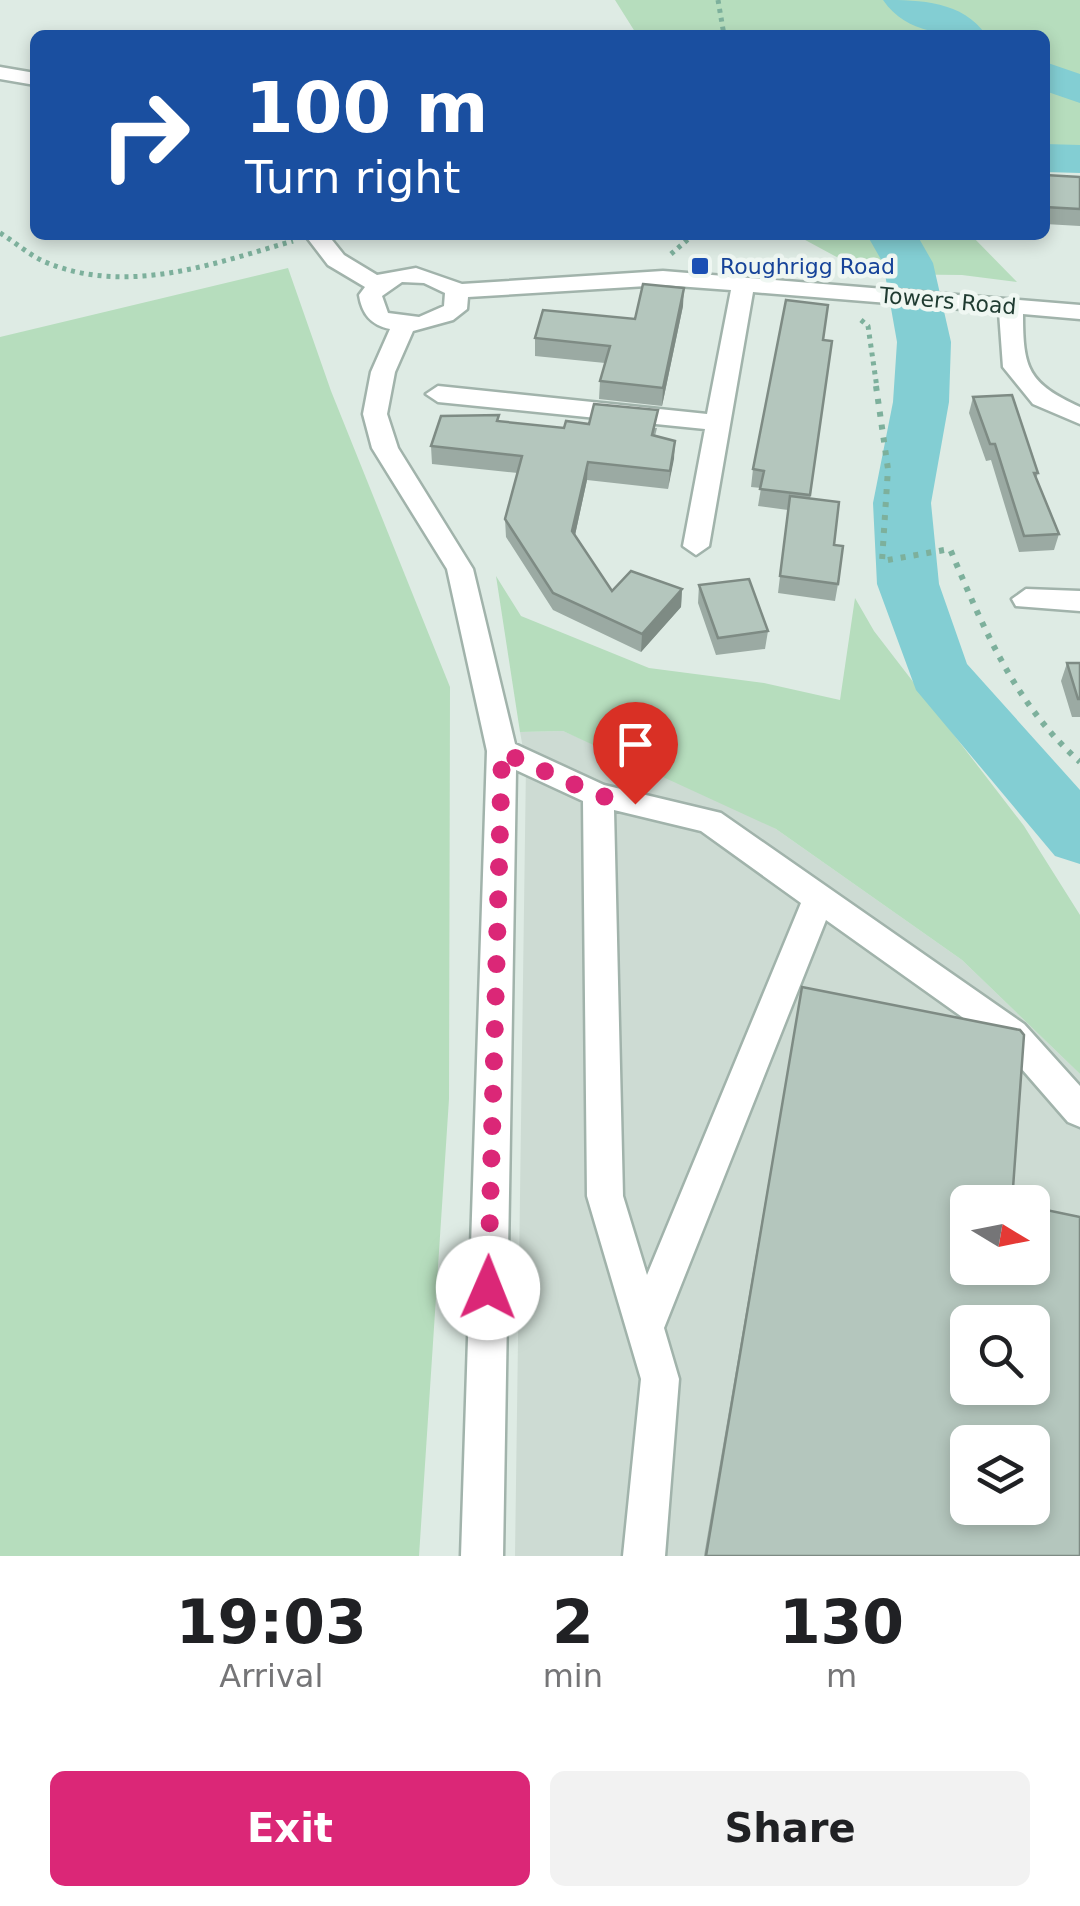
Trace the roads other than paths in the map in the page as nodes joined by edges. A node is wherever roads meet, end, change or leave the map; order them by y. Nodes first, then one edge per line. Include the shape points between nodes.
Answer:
1 (0, 73) edge
2 (30, 78) edge
3 (312, 240) edge
4 (378, 285) junction
5 (743, 285) junction
6 (457, 291) junction
7 (1011, 307) junction
8 (1080, 312) edge
9 (404, 325) junction
10 (542, 376) dead end
11 (438, 394) dead end
12 (534, 404) junction
13 (1080, 416) edge
14 (719, 423) junction
15 (696, 546) dead end
16 (1026, 599) dead end
17 (1080, 601) edge
18 (502, 752) junction
19 (598, 795) junction
20 (818, 901) junction
21 (1080, 1111) edge
22 (645, 1328) junction
23 (482, 1556) edge
24 (644, 1556) edge

1 - 2 street
3 - 4 street
4 - 6 street via 415,274 439,278
4 - 9 street via 370,295 372,309
5 - 6 street, Towers Road via 663,278
5 - 7 street, Towers Road
5 - 14 street
6 - 9 street via 459,301 446,317
7 - 8 street, Towers Road
7 - 13 street via 1011,362 1042,398
9 - 18 street via 374,414 385,448 460,569
10 - 12 street
11 - 12 street
12 - 14 street
14 - 15 street
16 - 17 street
18 - 19 street
18 - 23 street
19 - 20 street via 710,821
19 - 22 street via 605,1196
20 - 21 street via 1012,1034
20 - 22 street
22 - 24 street via 660,1379

